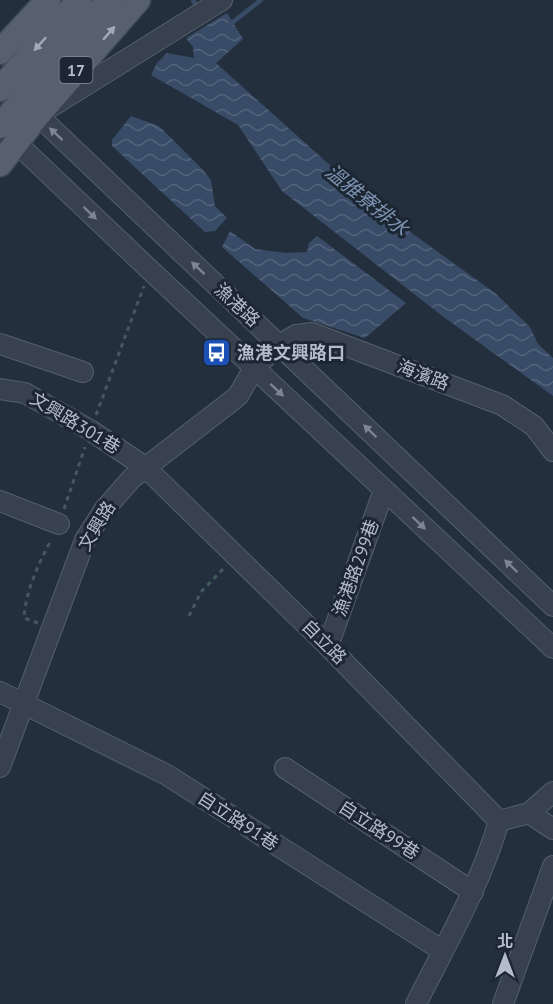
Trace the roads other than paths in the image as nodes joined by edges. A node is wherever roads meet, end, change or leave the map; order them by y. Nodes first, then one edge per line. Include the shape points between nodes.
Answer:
1 (48, 0) edge
2 (78, 0) edge
3 (109, 0) edge
4 (138, 0) edge
5 (222, 0) edge
6 (0, 52) edge
7 (13, 93) edge
8 (6, 132) edge
9 (0, 164) edge
10 (0, 344) edge
11 (279, 345) junction
12 (254, 368) junction
13 (83, 372) dead end
14 (0, 389) edge
15 (553, 451) edge
16 (146, 467) junction
17 (384, 490) junction
18 (0, 501) edge
19 (59, 524) road end
20 (553, 606) edge
21 (328, 646) junction
22 (553, 648) edge
23 (0, 692) edge
24 (25, 704) junction
25 (0, 767) edge
26 (285, 768) dead end
27 (553, 792) edge
28 (530, 813) junction
29 (499, 821) junction
30 (553, 829) edge
31 (553, 870) edge
32 (473, 892) junction
33 (442, 951) junction
34 (416, 1004) edge
35 (503, 1004) edge

1 - 6 main road
2 -> 7 main road, 17
3 - 7 main road, 17
7 -> 4 main road, 17
5 - 7 street via 168,34
7 - 8 main road, 17
11 -> 7 street, 漁港路
8 - 9 main road, 17
8 -> 12 street, 漁港路
10 - 13 street
11 - 12 street, 文興路
11 - 15 street, 海濱路 via 296,335 312,333 462,389 502,405 534,426
20 -> 11 street, 漁港路
12 - 16 street, 文興路 via 238,396
12 -> 17 street, 漁港路
14 - 16 street, 文興路301巷 via 25,393
16 - 21 street, 自立路
16 - 24 street, 文興路 via 117,493 85,540
17 - 21 street, 漁港路299巷
17 -> 22 street, 漁港路
18 - 19 street
21 - 29 street, 自立路
23 - 24 street, 自立路91巷
24 - 25 street, 文興路
24 - 33 street, 自立路91巷 via 167,775
26 - 32 street, 自立路99巷
27 - 28 street
28 - 29 street
28 - 30 street
29 - 32 street
31 - 35 street
32 - 33 street
33 - 34 street

